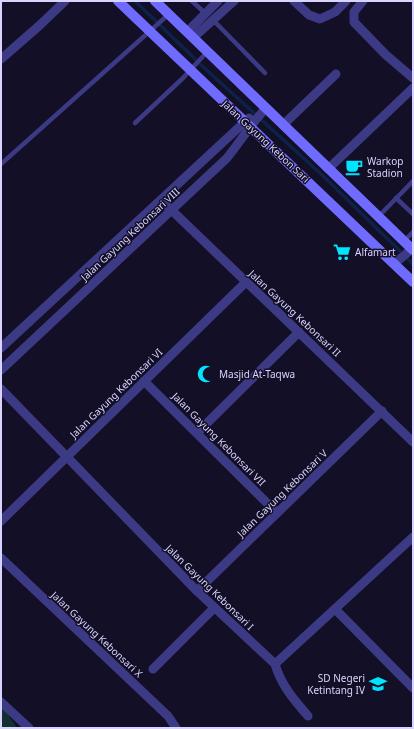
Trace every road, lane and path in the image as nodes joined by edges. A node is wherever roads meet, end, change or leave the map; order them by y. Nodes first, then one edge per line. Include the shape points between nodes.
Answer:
1 (65, 1) edge
2 (118, 1) edge
3 (155, 1) edge
4 (192, 1) edge
5 (218, 1) edge
6 (234, 1) edge
7 (294, 1) edge
8 (346, 1) edge
9 (363, 1) edge
10 (167, 16) junction
11 (203, 19) junction
12 (213, 20) junction
13 (152, 30) junction
14 (192, 33) junction
15 (205, 54) junction
16 (1, 59) edge
17 (192, 68) junction
18 (265, 73) dead end
19 (336, 74) dead end
20 (413, 78) edge
21 (413, 88) edge
22 (262, 108) junction
23 (249, 122) junction
24 (135, 123) dead end
25 (283, 125) junction
26 (1, 164) edge
27 (328, 169) junction
28 (413, 181) edge
29 (396, 198) junction
30 (161, 200) junction
31 (170, 211) junction
32 (413, 214) edge
33 (378, 217) junction
34 (413, 232) edge
35 (404, 241) junction
36 (413, 249) edge
37 (394, 264) junction
38 (246, 282) junction
39 (413, 282) edge
40 (299, 332) junction
41 (1, 348) edge
42 (1, 370) edge
43 (144, 381) junction
44 (1, 389) edge
45 (382, 411) junction
46 (197, 434) junction
47 (413, 442) edge
48 (67, 457) junction
49 (277, 513) junction
50 (1, 521) edge
51 (413, 537) edge
52 (1, 558) edge
53 (197, 591) junction
54 (214, 608) junction
55 (334, 609) junction
56 (275, 664) junction
57 (153, 670) dead end
58 (413, 688) edge
59 (1, 702) edge
60 (308, 716) dead end
61 (29, 728) edge
62 (176, 728) edge

1 - 16 street
2 - 13 main road, Jalan Gayung Kebon Sari
3 - 10 main road
4 - 11 lane
5 - 11 street
6 - 12 street
7 - 8 street via 309,15 320,19 335,12
9 - 20 street via 354,12 354,22
10 - 13 lane
10 - 14 main road
11 - 12 street
11 - 14 street
12 - 18 lane
13 - 17 main road, Jalan Gayung Kebon Sari
13 - 26 lane
14 - 15 main road
15 - 17 lane
15 - 22 main road
17 - 23 main road, Jalan Gayung Kebon Sari
17 - 24 lane
19 - 25 street
21 - 27 street
22 - 23 street, Jalan Gayung Kebonsari VIII
22 - 25 main road
23 - 30 street, Jalan Gayung Kebonsari VIII
23 - 31 street, Jalan Gayung Kebonsari VIII via 239,144
23 - 37 main road, Jalan Gayung Kebon Sari
25 - 27 main road
27 - 33 main road
28 - 29 lane
29 - 32 lane
29 - 33 lane
30 - 31 street, Jalan Gayung Kebonsari II
30 - 41 street, Jalan Gayung Kebonsari VIII
31 - 38 street, Jalan Gayung Kebonsari II
31 - 42 street, Jalan Gayung Kebonsari VIII
33 - 35 main road
34 - 35 lane
35 - 36 main road
36 - 37 street
37 - 39 main road, Jalan Gayung Kebon Sari
38 - 40 street, Jalan Gayung Kebonsari II
38 - 43 street, Jalan Gayung Kebonsari VI
40 - 45 street, Jalan Gayung Kebonsari II
40 - 46 street
43 - 46 street, Jalan Gayung Kebonsari VII
43 - 48 street, Jalan Gayung Kebonsari VI
44 - 48 street, Jalan Gayung Kebonsari I
45 - 47 street, Jalan Gayung Kebonsari II
45 - 49 street, Jalan Gayung Kebonsari V
46 - 49 street, Jalan Gayung Kebonsari VII
48 - 50 street, Jalan Gayung Kebonsari VI
48 - 53 street, Jalan Gayung Kebonsari I
49 - 53 street, Jalan Gayung Kebonsari V
51 - 55 street
52 - 62 street, Jalan Gayung Kebonsari X via 168,716
53 - 54 street, Jalan Gayung Kebonsari I
54 - 56 street, Jalan Gayung Kebonsari I
54 - 57 street
55 - 56 street
55 - 58 street
56 - 60 street via 279,677 290,695
59 - 61 street

